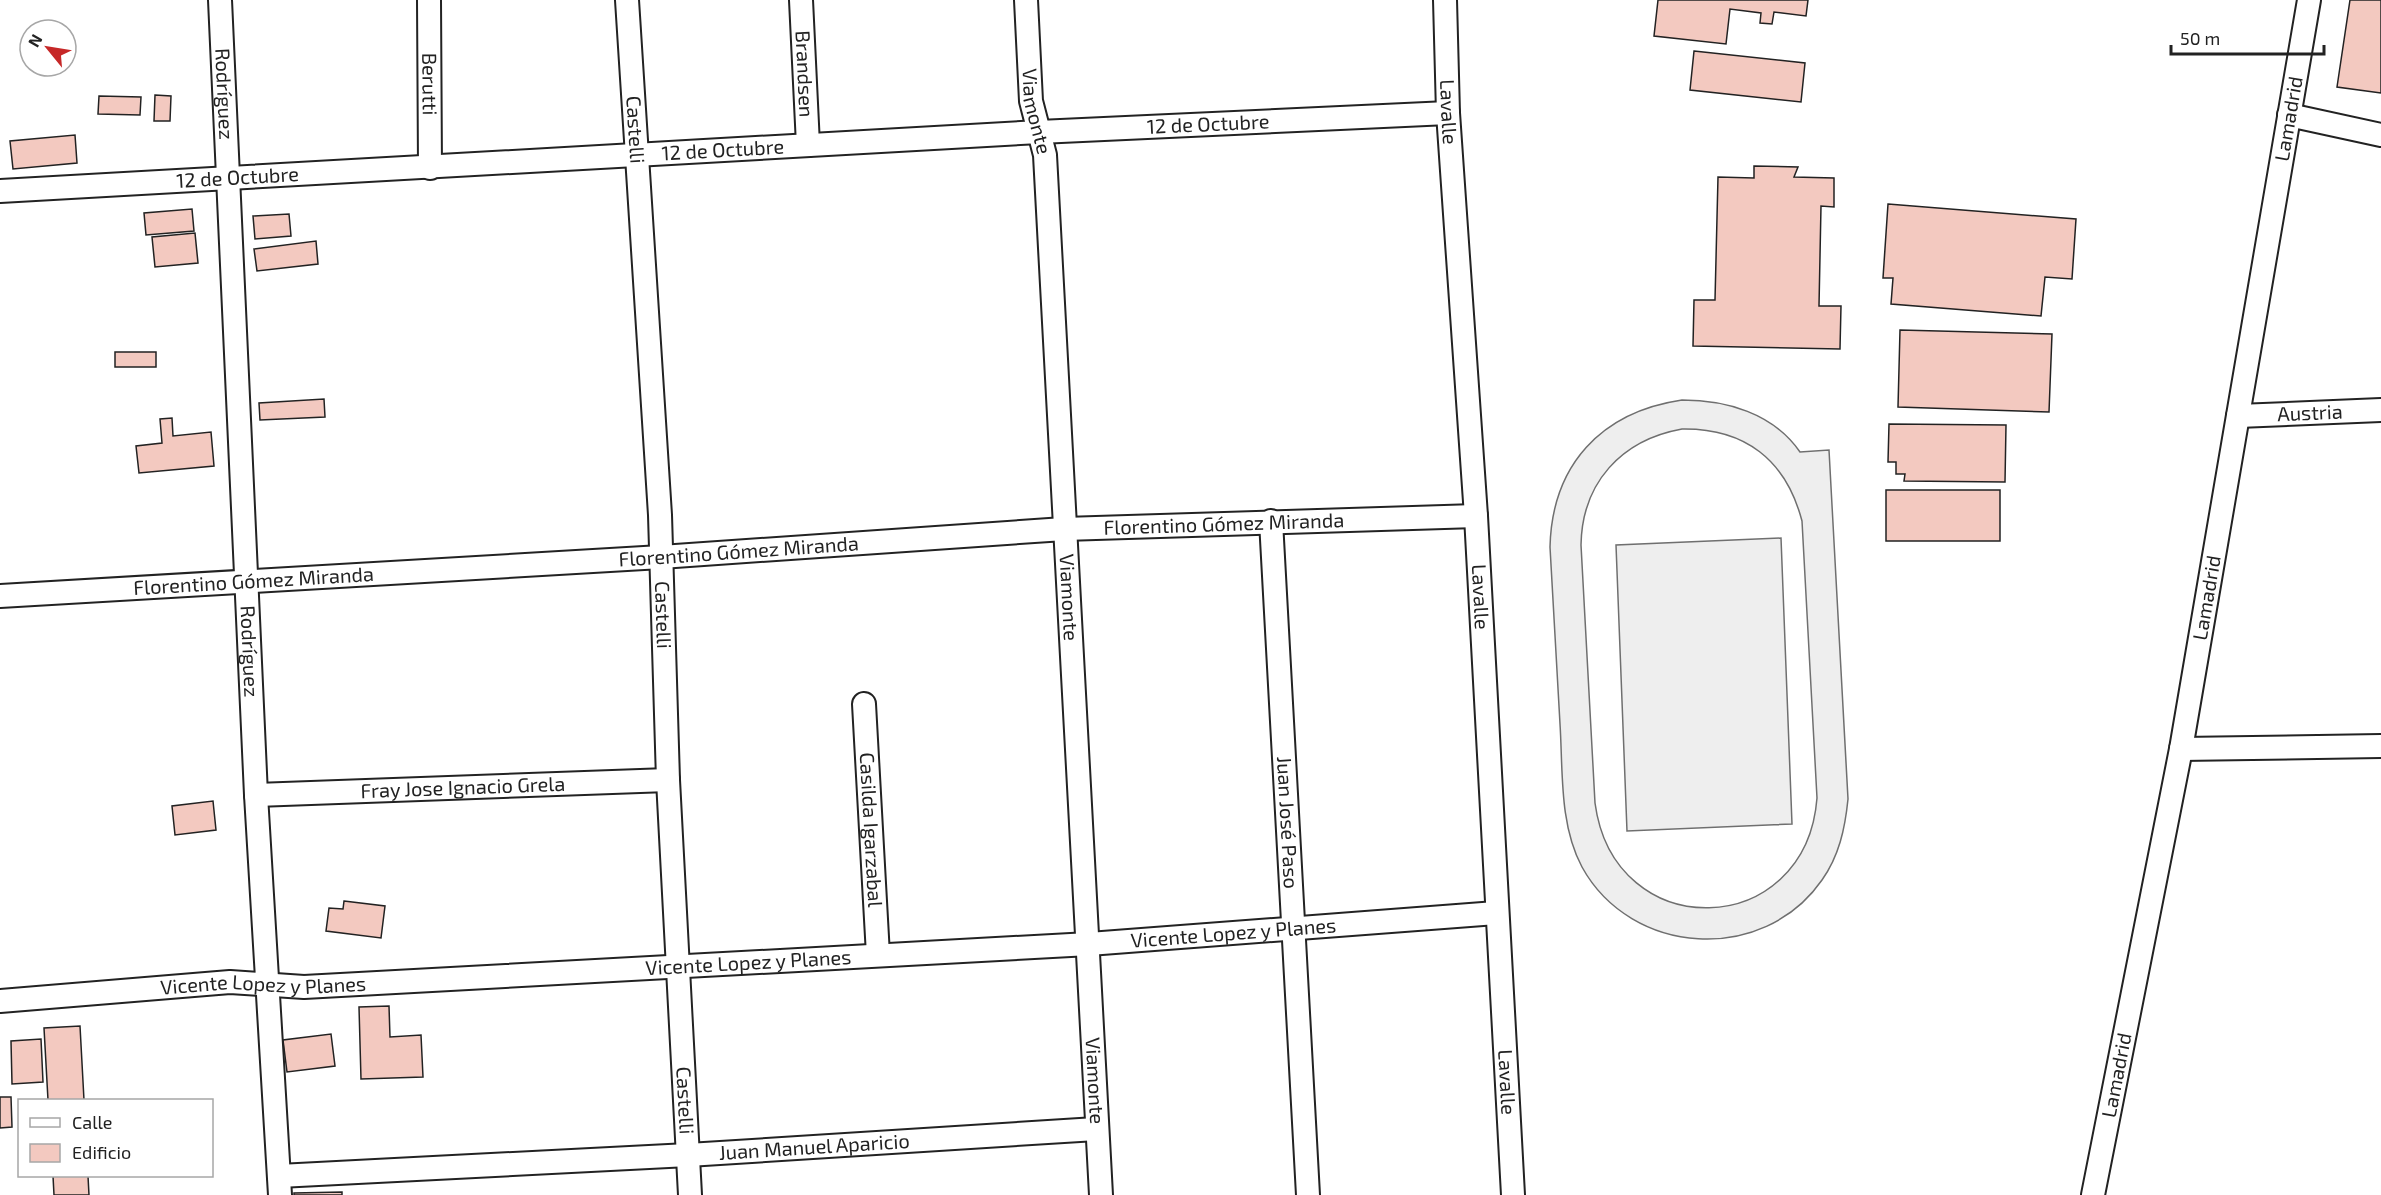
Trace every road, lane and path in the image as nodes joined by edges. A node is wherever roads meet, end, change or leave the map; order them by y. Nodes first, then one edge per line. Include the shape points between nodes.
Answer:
1 (220, 0) edge
2 (429, 0) edge
3 (627, 0) edge
4 (801, 0) edge
5 (1026, 0) edge
6 (1445, 0) edge
7 (2309, 0) edge
8 (1448, 113) junction
9 (2289, 115) junction
10 (1039, 132) junction
11 (2381, 135) edge
12 (808, 146) junction
13 (637, 156) junction
14 (430, 168) junction
15 (227, 178) junction
16 (0, 191) edge
17 (2381, 410) edge
18 (2238, 416) junction
19 (1476, 516) junction
20 (1271, 521) junction
21 (1064, 529) junction
22 (661, 557) junction
23 (248, 580) junction
24 (0, 596) edge
25 (864, 704) dead end
26 (2381, 746) edge
27 (2181, 749) junction
28 (668, 780) junction
29 (256, 795) junction
30 (1496, 913) junction
31 (1293, 928) junction
32 (1089, 944) junction
33 (878, 955) junction
34 (678, 966) junction
35 (266, 986) junction
36 (0, 1001) edge
37 (1096, 1129) junction
38 (688, 1155) junction
39 (279, 1185) edge
40 (690, 1195) edge
41 (1101, 1195) edge
42 (1308, 1195) edge
43 (1513, 1195) edge
44 (2092, 1195) edge

1 - 15 street, Rodríguez
2 - 14 street, Berutti
3 - 13 street, Castelli
4 - 12 street, Brandsen
5 - 10 street, Viamonte via 1031,101
6 - 8 street, Lavalle
7 - 9 street, Lamadrid
8 - 10 street, 12 de Octubre
8 - 19 street, Lavalle
9 - 11 street
9 - 18 street, Lamadrid
10 - 12 street, 12 de Octubre
10 - 21 street, Viamonte via 1045,155
12 - 13 street, 12 de Octubre
13 - 14 street, 12 de Octubre
13 - 22 street, Castelli
14 - 15 street, 12 de Octubre
15 - 16 street, 12 de Octubre
15 - 23 street, Rodríguez
17 - 18 street, Austria
18 - 27 street, Lamadrid
19 - 20 street, Florentino Gómez Miranda
19 - 30 street, Lavalle
20 - 21 street, Florentino Gómez Miranda
20 - 31 street, Juan José Paso
21 - 22 street, Florentino Gómez Miranda
21 - 32 street, Viamonte
22 - 23 street, Florentino Gómez Miranda
22 - 28 street, Castelli
23 - 24 street, Florentino Gómez Miranda
23 - 29 street, Rodríguez
25 - 33 street, Casilda Igarzabal
26 - 27 street
27 - 44 street, Lamadrid
28 - 29 street, Fray Jose Ignacio Grela
28 - 34 street, Castelli
29 - 35 street, Rodríguez
30 - 31 street, Vicente Lopez y Planes
30 - 43 street, Lavalle
31 - 32 street, Vicente Lopez y Planes
31 - 42 street, Juan José Paso
32 - 33 street, Vicente Lopez y Planes
32 - 37 street, Viamonte
33 - 34 street, Vicente Lopez y Planes
34 - 35 street, Vicente Lopez y Planes
34 - 38 street, Castelli
35 - 36 street, Vicente Lopez y Planes via 230,982
35 - 39 street, Rodríguez
37 - 38 street, Juan Manuel Aparicio
37 - 41 street, Viamonte
38 - 39 street, Juan Manuel Aparicio
38 - 40 street, Castelli

